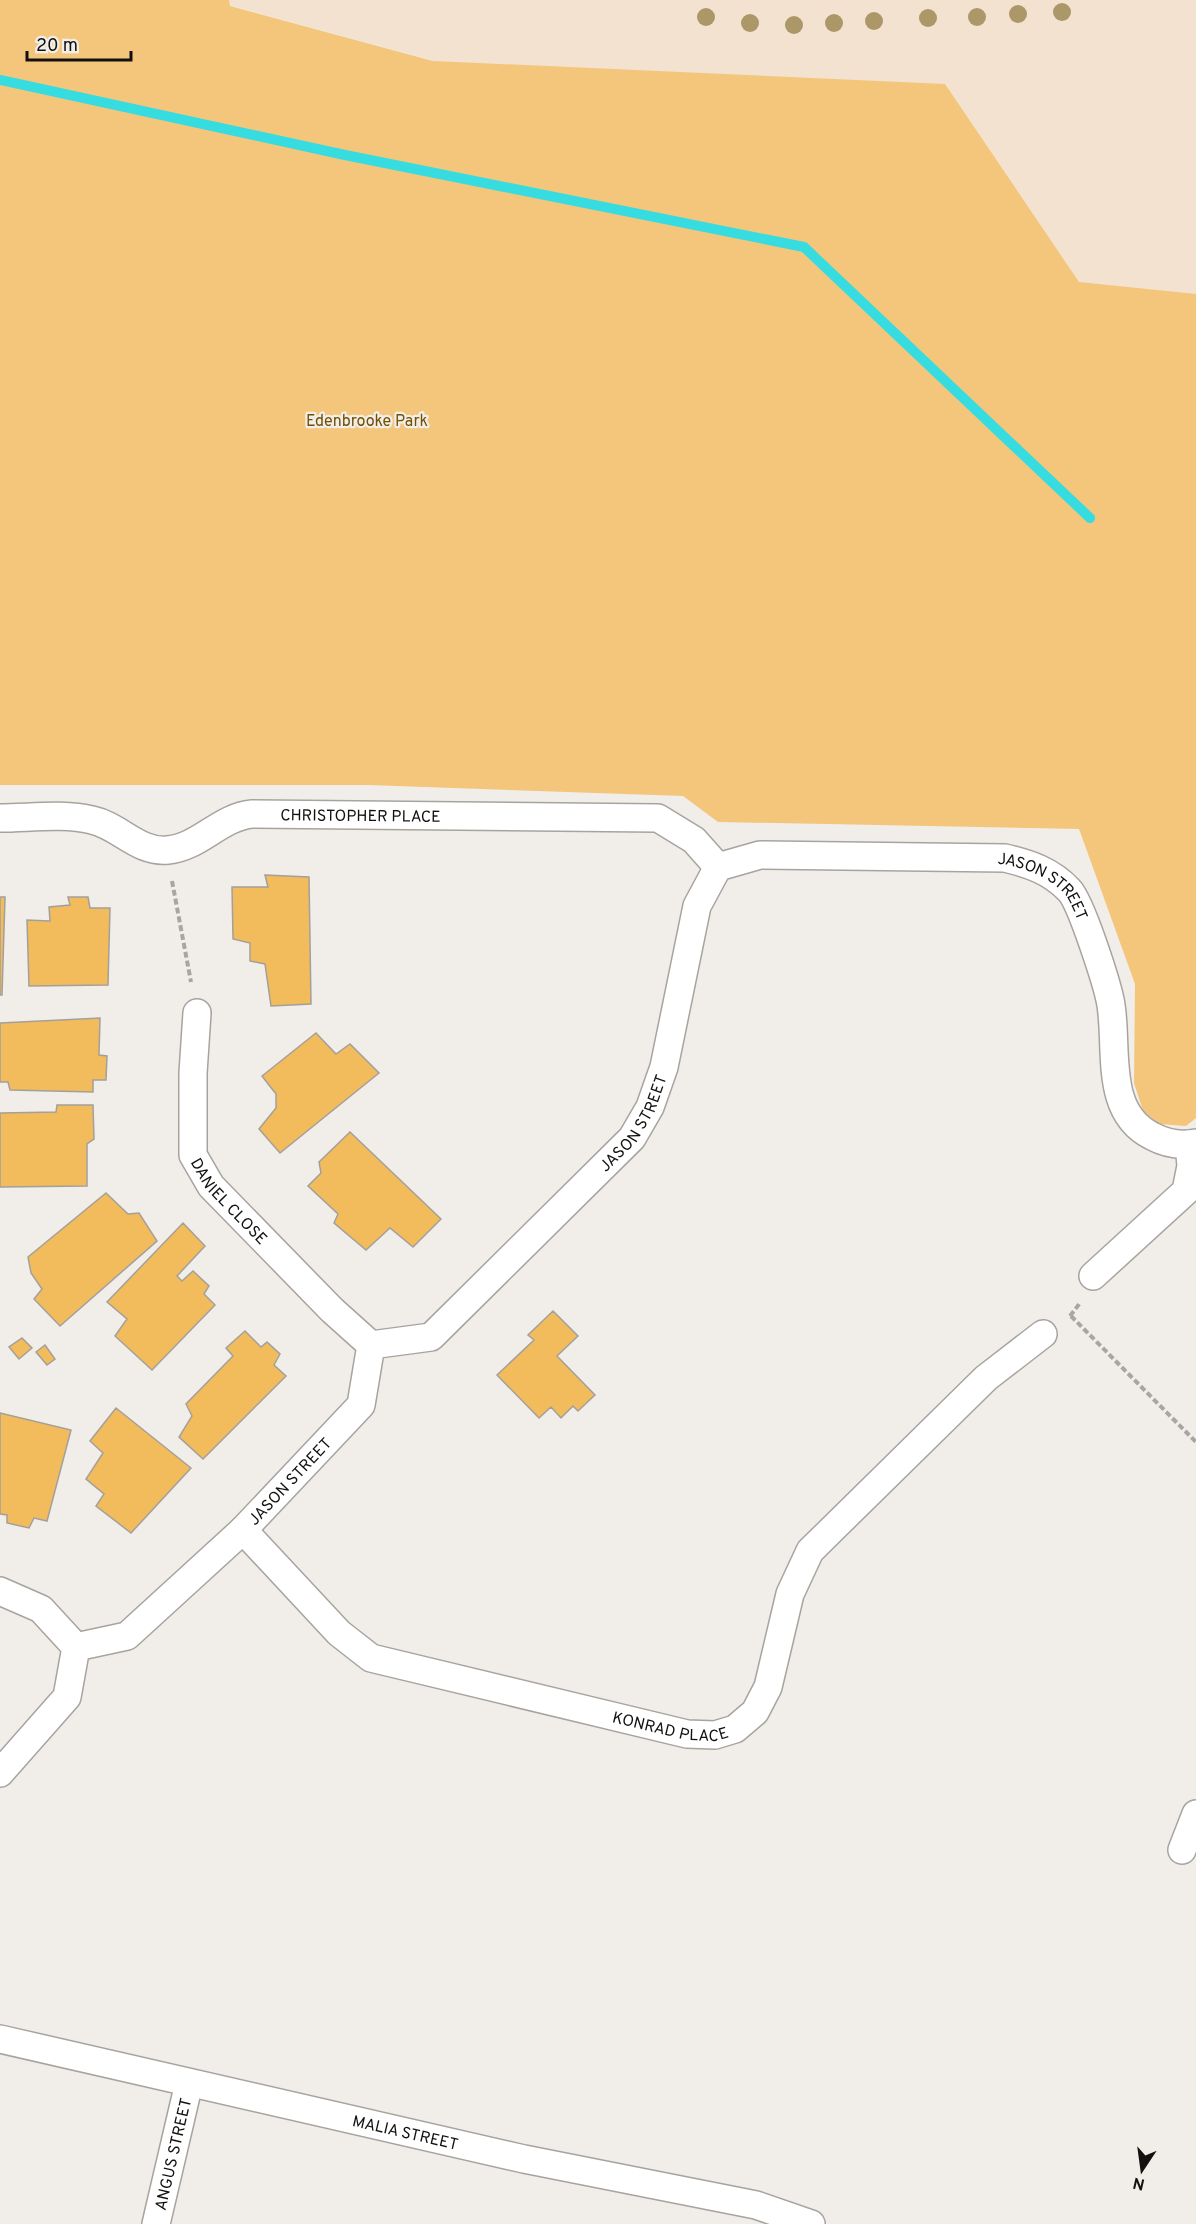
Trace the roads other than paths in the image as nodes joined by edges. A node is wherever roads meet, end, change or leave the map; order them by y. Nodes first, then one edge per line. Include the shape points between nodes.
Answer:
1 (0, 818) edge
2 (718, 867) junction
3 (197, 1013) road end
4 (1192, 1144) edge
5 (1093, 1276) road end
6 (1043, 1334) road end
7 (371, 1345) junction
8 (243, 1530) junction
9 (0, 1591) edge
10 (76, 1647) junction
11 (0, 1773) edge
12 (1196, 1814) edge
13 (1182, 1850) dead end
14 (0, 2039) edge
15 (189, 2083) junction
16 (156, 2224) edge
17 (811, 2224) edge

1 - 2 street, CHRISTOPHER PLACE via 89,819 143,846 166,850 189,845 226,822 252,814 658,818 694,840
2 - 4 street, JASON STREET via 760,855 1005,858 1037,866 1071,891 1092,939 1111,1004 1115,1068 1123,1111 1137,1129 1163,1142
2 - 7 street, JASON STREET via 697,906 664,1066 650,1107 633,1138 431,1337
3 - 7 street, DANIEL CLOSE via 193,1155 211,1186
4 - 5 street via 1186,1191
6 - 8 street, KONRAD PLACE via 986,1378 810,1551 790,1594 768,1687 755,1712 735,1729 715,1735 687,1734 370,1658 339,1633
7 - 8 street, JASON STREET via 361,1405
8 - 10 street, JASON STREET via 127,1636
9 - 10 street via 41,1609
10 - 11 street via 67,1697
12 - 13 street
14 - 15 street, MALIA STREET
15 - 16 street, ANGUS STREET
15 - 17 street, MALIA STREET via 524,2159 756,2205

